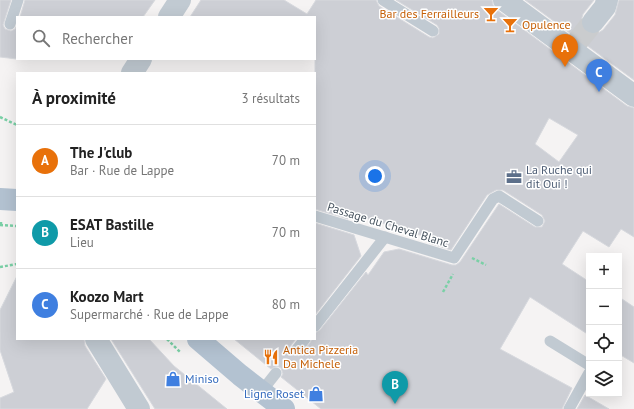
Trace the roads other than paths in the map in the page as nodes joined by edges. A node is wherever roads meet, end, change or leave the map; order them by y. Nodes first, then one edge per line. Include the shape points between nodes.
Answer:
1 (18, 0) edge
2 (180, 0) edge
3 (383, 0) edge
4 (504, 0) edge
5 (607, 0) edge
6 (170, 16) edge
7 (593, 22) tunnel mouth
8 (10, 24) dead end
9 (433, 31) dead end
10 (140, 60) edge
11 (133, 72) edge
12 (634, 96) edge
13 (316, 216) edge
14 (538, 221) dead end
15 (385, 237) junction
16 (316, 325) edge
17 (97, 340) edge
18 (199, 340) edge
19 (304, 340) edge
20 (550, 341) dead end
21 (297, 348) dead end
22 (586, 363) edge
23 (276, 373) dead end
24 (586, 378) edge
25 (261, 392) junction
26 (139, 409) edge
27 (284, 409) edge
28 (569, 409) edge

1 - 8 lane
2 - 6 street
3 - 9 lane
4 - 12 street via 574,46
5 - 7 street via 605,7
10 - 11 street
13 - 15 lane, Passage du Cheval Blanc
14 - 15 lane, Passage du Cheval Blanc via 499,196 493,199 454,258
15 - 16 lane
17 - 26 street
18 - 25 main road
19 - 21 lane
20 - 22 lane
23 - 25 lane
24 - 28 lane
25 - 27 main road

